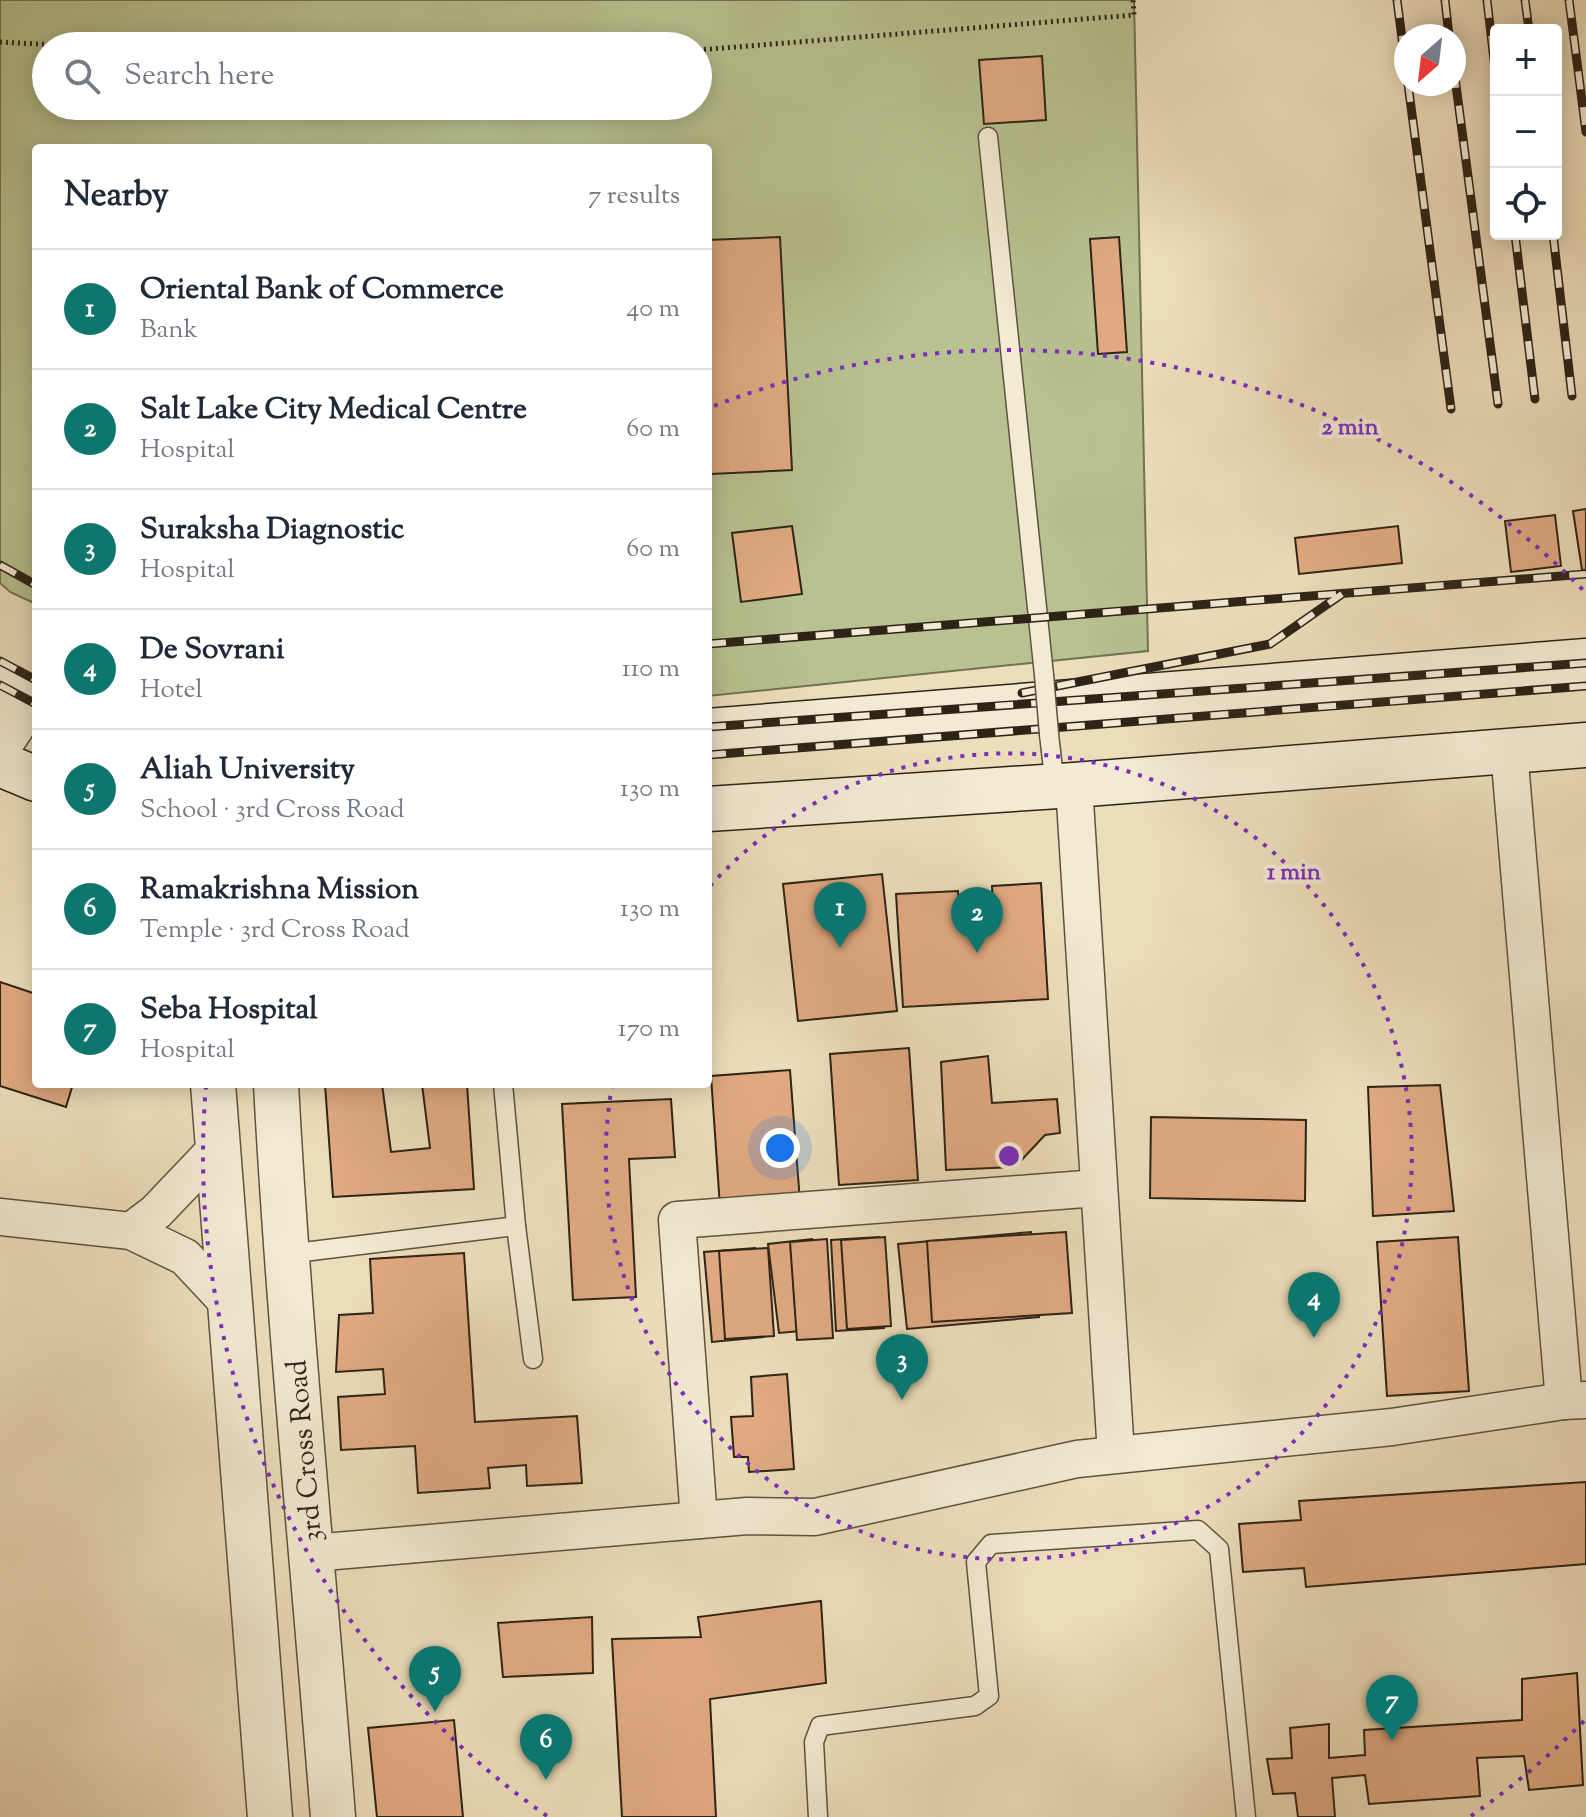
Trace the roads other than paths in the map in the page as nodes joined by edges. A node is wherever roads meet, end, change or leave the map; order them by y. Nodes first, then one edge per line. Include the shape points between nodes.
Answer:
1 (988, 137) dead end
2 (1586, 661) edge
3 (20, 701) edge
4 (712, 731) edge
5 (0, 744) edge
6 (1586, 745) edge
7 (1509, 751) junction
8 (0, 764) edge
9 (32, 777) edge
10 (1064, 786) junction
11 (712, 809) edge
12 (213, 1088) edge
13 (276, 1088) edge
14 (503, 1088) edge
15 (217, 1148) junction
16 (1098, 1188) junction
17 (0, 1217) edge
18 (516, 1226) junction
19 (131, 1231) junction
20 (287, 1254) junction
21 (229, 1304) junction
22 (533, 1359) dead end
23 (1575, 1400) edge
24 (1116, 1454) junction
25 (301, 1456) junction
26 (242, 1461) junction
27 (699, 1520) junction
28 (312, 1553) junction
29 (270, 1817) edge
30 (333, 1817) edge
31 (818, 1817) edge
32 (1246, 1817) edge

1 - 10 lane, bridge via 1049,734
2 - 4 main road
3 - 5 main road
6 - 7 main road
7 - 10 main road
7 - 23 street
8 - 9 main road
10 - 11 main road
10 - 16 street
12 - 15 main road
13 - 20 main road, 3rd Cross Road
14 - 18 lane
15 - 19 street
15 - 21 main road
16 - 24 street
16 - 27 street via 677,1220
17 - 19 street
18 - 20 lane
18 - 22 lane
19 - 21 street via 185,1257
20 - 25 main road, 3rd Cross Road
21 - 26 main road
23 - 24 street via 1392,1427
24 - 27 street via 815,1517
25 - 26 main road
25 - 28 main road, 3rd Cross Road
26 - 29 main road
27 - 28 street
28 - 30 main road, 3rd Cross Road
31 - 32 lane via 814,1742 820,1726 975,1706 989,1696 976,1562 991,1544 1198,1530 1219,1549

